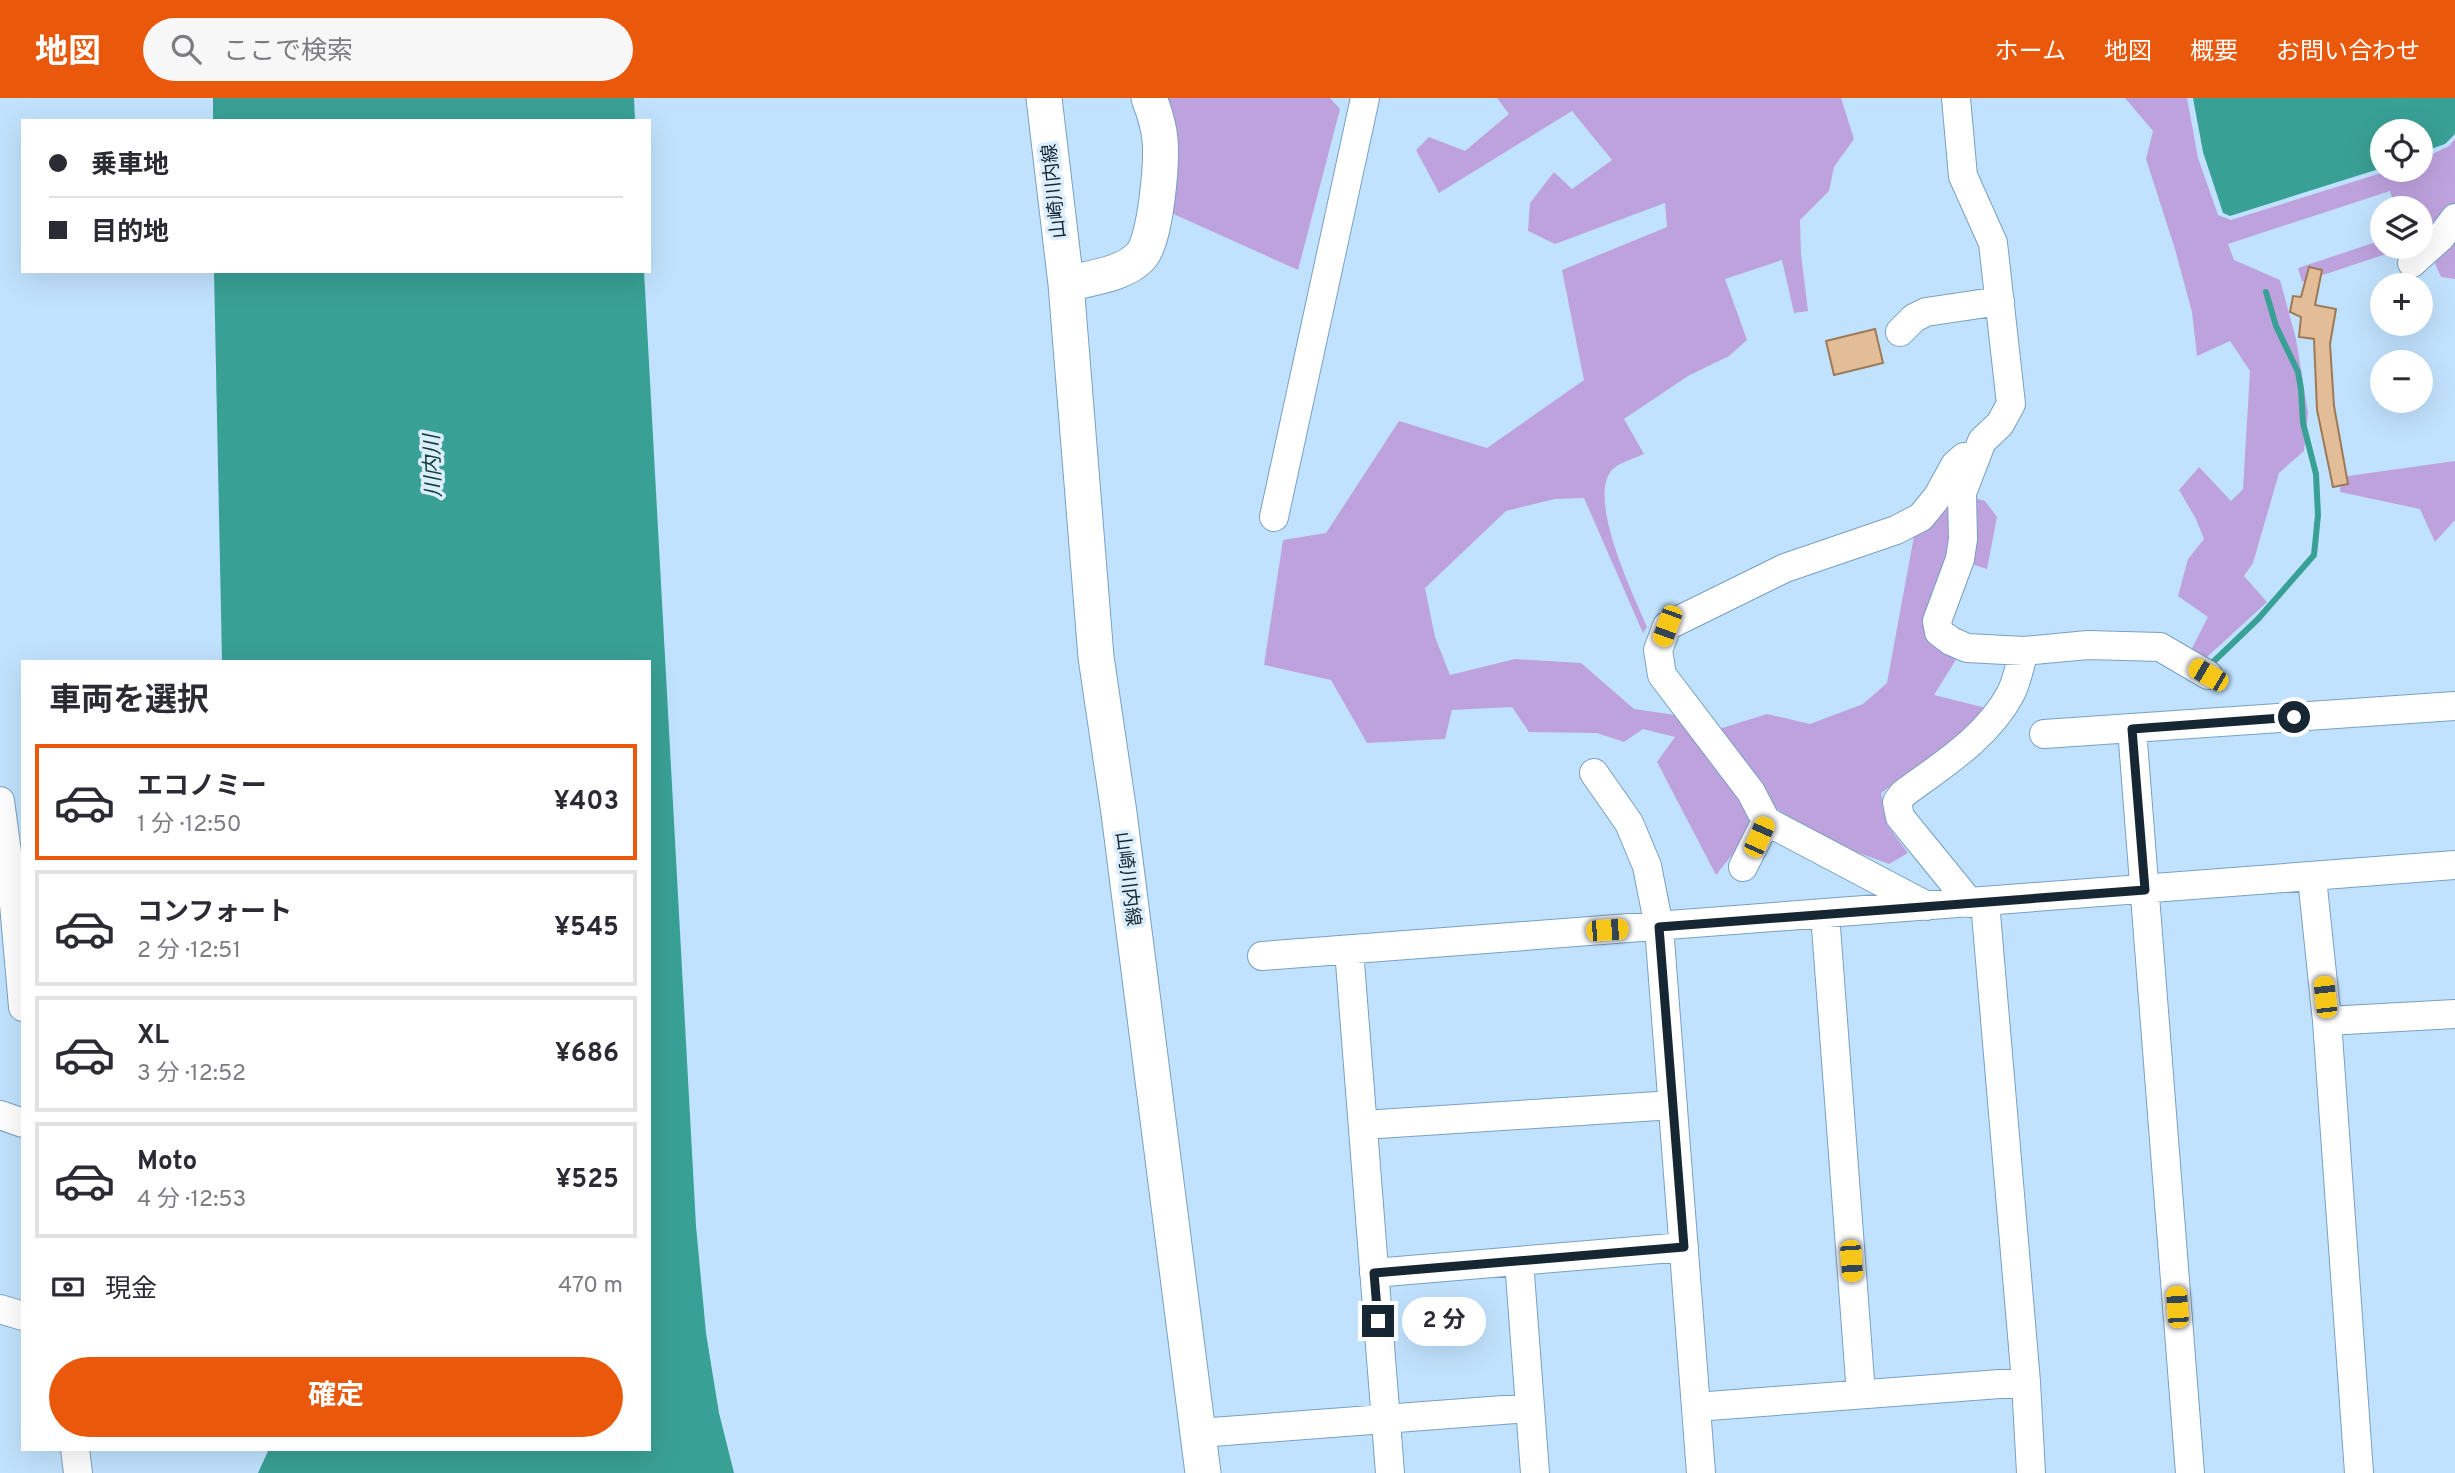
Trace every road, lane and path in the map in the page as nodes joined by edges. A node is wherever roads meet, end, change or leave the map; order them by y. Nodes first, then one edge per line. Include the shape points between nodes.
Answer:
1 (1044, 98) edge
2 (1149, 98) edge
3 (1365, 98) edge
4 (1956, 98) edge
5 (2455, 218) edge
6 (2412, 263) dead end
7 (1066, 284) junction
8 (2000, 301) junction
9 (1900, 332) dead end
10 (1982, 442) junction
11 (1273, 517) dead end
12 (2024, 651) junction
13 (2208, 675) dead end
14 (2455, 706) edge
15 (2132, 729) junction
16 (2044, 734) dead end
17 (1594, 773) dead end
18 (0, 801) edge
19 (1766, 821) junction
20 (2455, 865) edge
21 (1743, 867) dead end
22 (2312, 877) junction
23 (2145, 890) junction
24 (7, 902) edge
25 (1978, 903) junction
26 (1927, 906) junction
27 (1825, 914) junction
28 (1659, 927) junction
29 (1349, 950) junction
30 (1262, 956) dead end
31 (21, 994) edge
32 (2455, 1014) edge
33 (2328, 1021) junction
34 (1673, 1105) junction
35 (0, 1115) edge
36 (21, 1122) edge
37 (1363, 1125) junction
38 (1684, 1247) junction
39 (1519, 1261) junction
40 (1374, 1273) junction
41 (0, 1309) edge
42 (21, 1315) edge
43 (2026, 1382) junction
44 (1861, 1394) junction
45 (1696, 1407) junction
46 (1530, 1408) junction
47 (1385, 1419) junction
48 (1199, 1433) junction
49 (75, 1451) edge
50 (78, 1473) edge
51 (1203, 1473) edge
52 (1390, 1473) edge
53 (1535, 1473) edge
54 (1701, 1473) edge
55 (2031, 1473) edge
56 (2190, 1473) edge
57 (2359, 1473) edge

1 - 7 main road, 山崎川内線
2 - 7 main road via 1160,137 1160,158 1149,244 1140,258 1115,272
3 - 11 street
4 - 8 street via 1963,176 1993,243
5 - 6 street
7 - 48 main road, 山崎川内線 via 1096,657
8 - 9 street via 1926,312
8 - 10 street via 2011,404
10 - 12 street via 1962,492 1963,539 1937,621 1939,632 1967,648
10 - 19 street via 1955,465 1921,517 1785,568 1667,626 1658,650 1662,675 1751,792
12 - 13 street via 2088,645 2160,648
12 - 25 street via 2011,693 1993,718 1967,746 1897,802 1900,817
14 - 15 street
15 - 16 street
15 - 23 street
17 - 28 street via 1634,834 1647,866
18 - 24 street
19 - 21 street
19 - 26 street
20 - 22 street
22 - 23 street
22 - 33 street
23 - 25 street
23 - 56 street
24 - 31 street
25 - 26 street
25 - 43 street
26 - 27 street
27 - 28 street
27 - 44 street
28 - 29 street
28 - 34 street
29 - 30 street
29 - 37 street
32 - 33 street
33 - 57 street
34 - 37 street
34 - 38 street
35 - 36 street
37 - 40 street
38 - 39 street
38 - 45 street
39 - 40 street
39 - 46 street
40 - 47 street
41 - 42 street
43 - 44 street
43 - 55 street
44 - 45 street
45 - 54 street
46 - 47 street
46 - 53 street
47 - 48 street
47 - 52 street
48 - 51 main road, 山崎川内線
49 - 50 street

